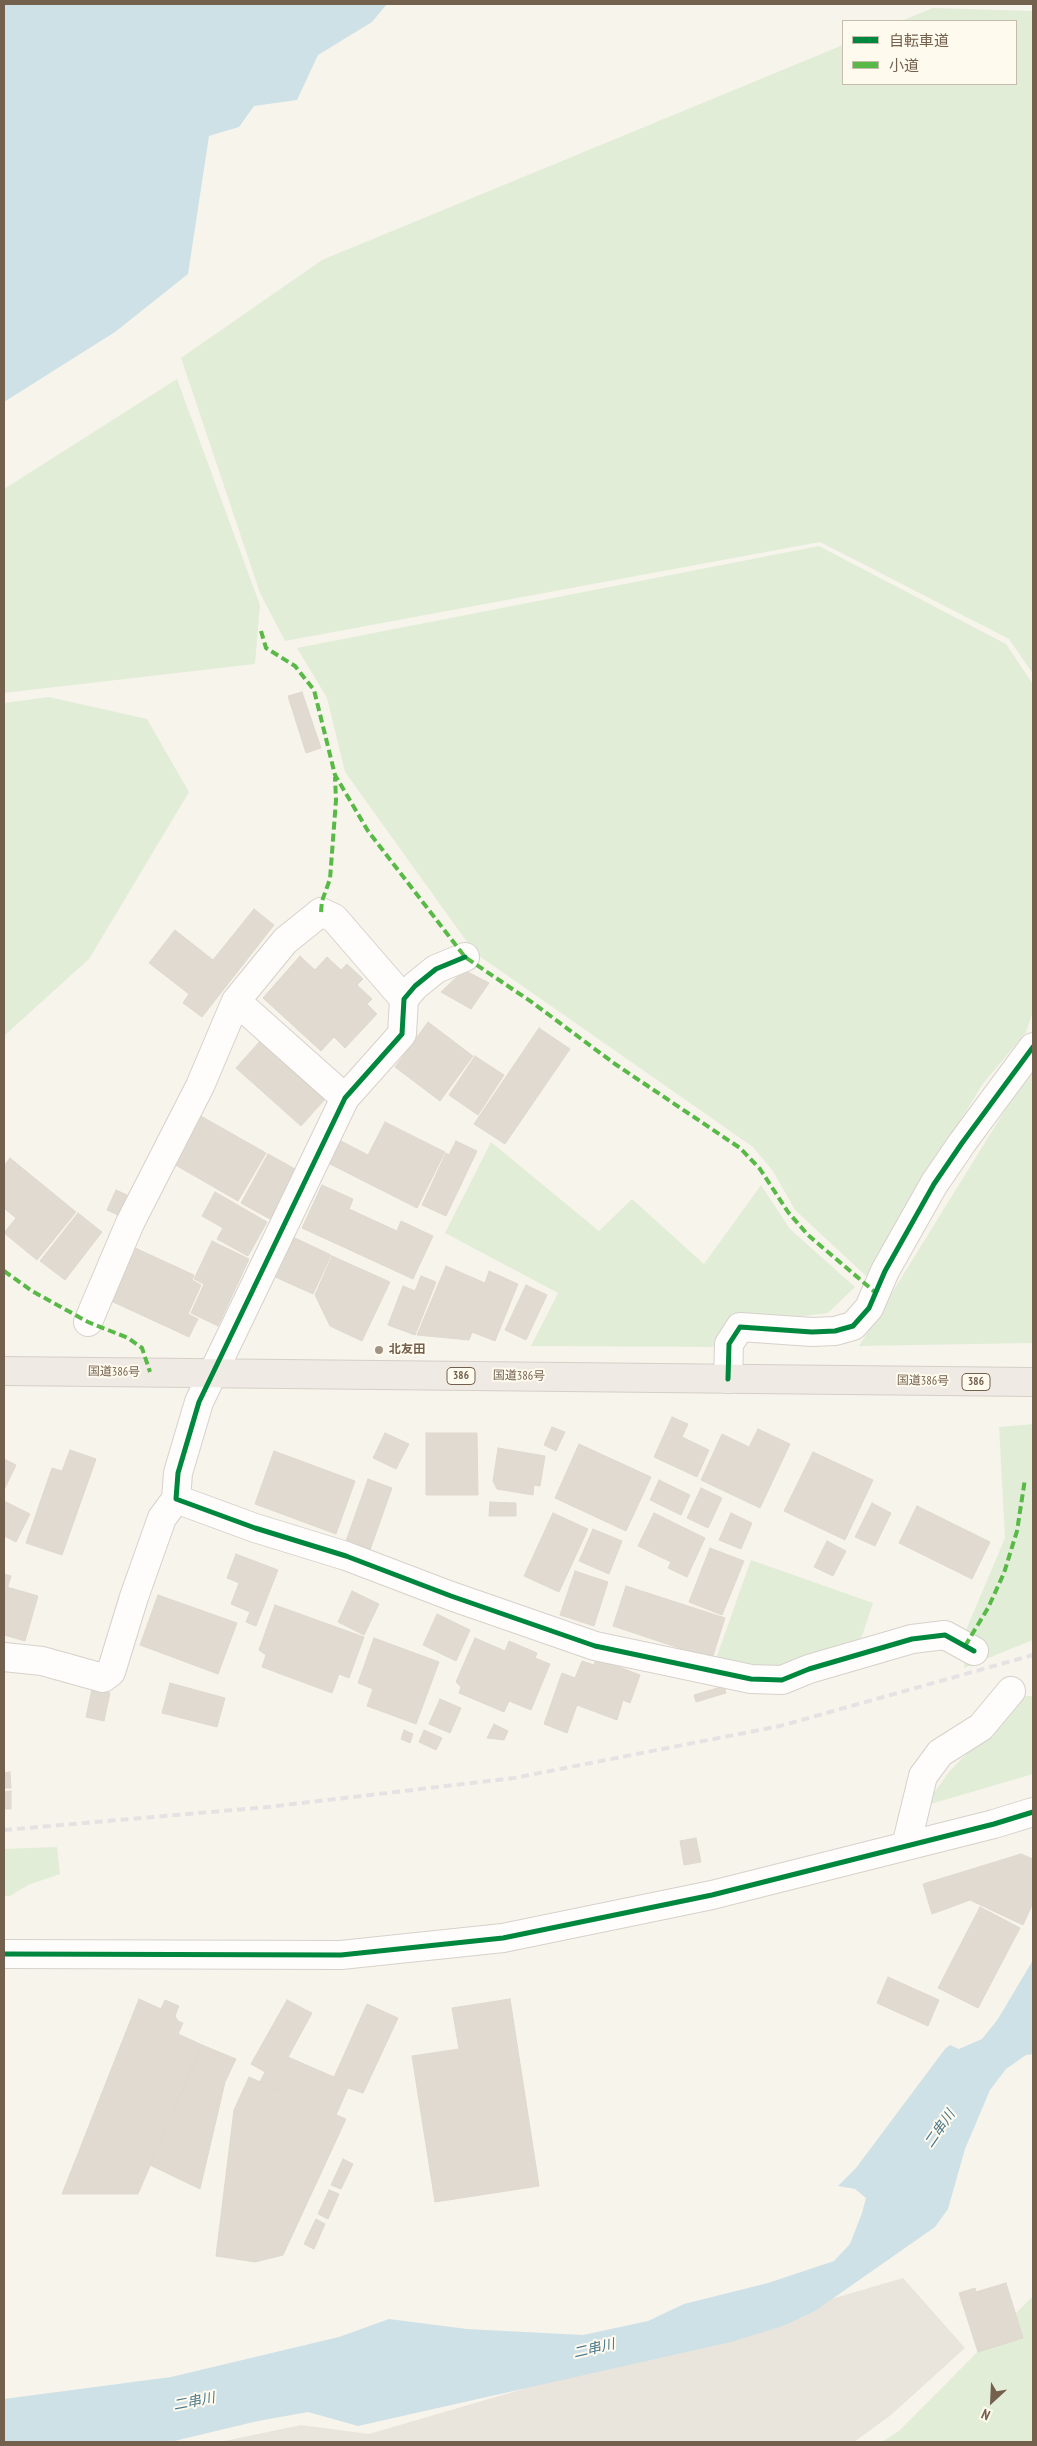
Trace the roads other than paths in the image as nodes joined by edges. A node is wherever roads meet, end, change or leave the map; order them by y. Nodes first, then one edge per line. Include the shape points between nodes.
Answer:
1 (465, 957) dead end
2 (404, 999) junction
3 (236, 1001) junction
4 (1033, 1047) edge
5 (345, 1098) junction
6 (88, 1322) dead end
7 (4, 1371) edge
8 (214, 1373) junction
9 (728, 1379) junction
10 (1033, 1382) edge
11 (176, 1498) junction
12 (974, 1651) dead end
13 (4, 1657) edge
14 (1011, 1691) dead end
15 (1033, 1812) edge
16 (906, 1846) junction
17 (4, 1954) edge

1 - 2 street via 436,969
2 - 3 street via 334,918 322,912 285,941
2 - 5 street via 402,1034
3 - 5 street
3 - 6 street via 200,1086 130,1223
4 - 9 street via 940,1176 885,1271 869,1308 853,1326 812,1332 740,1327 730,1344
5 - 8 street
7 - 8 highway, 国道386号 / 386
8 - 9 highway, 国道386号 / 386
8 - 11 street via 192,1420 178,1473
9 - 10 highway, 国道386号 / 386
11 - 12 street via 595,1646 751,1680 782,1680 912,1639 945,1635
11 - 13 street via 162,1518 111,1672 103,1678 42,1661
14 - 16 street via 981,1727 940,1754 923,1776
15 - 16 street
16 - 17 street via 712,1895 503,1938 341,1955

